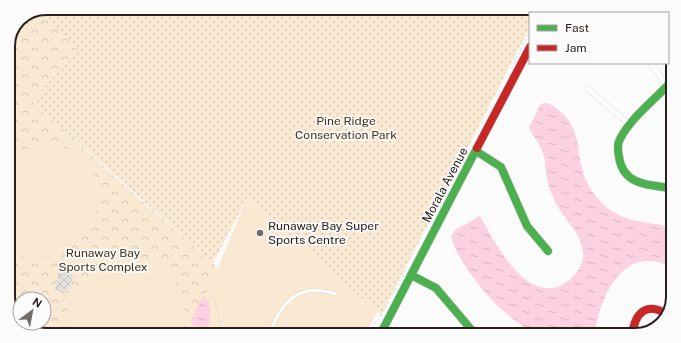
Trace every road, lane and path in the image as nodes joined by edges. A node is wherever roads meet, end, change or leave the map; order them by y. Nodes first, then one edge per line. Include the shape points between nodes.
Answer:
1 (529, 33) edge
2 (529, 49) edge
3 (652, 64) edge
4 (512, 65) dead end
5 (666, 80) edge
6 (587, 88) dead end
7 (666, 89) edge
8 (630, 125) junction
9 (476, 151) junction
10 (666, 187) edge
11 (548, 251) dead end
12 (407, 267) dead end
13 (411, 275) junction
14 (206, 283) dead end
15 (65, 291) dead end
16 (336, 294) dead end
17 (56, 309) dead end
18 (663, 311) edge
19 (222, 328) edge
20 (272, 328) edge
21 (373, 328) edge
22 (384, 328) edge
23 (469, 328) edge
24 (634, 328) edge

1 - 4 path
2 - 9 street, Morala Avenue
3 - 5 street
6 - 8 street
7 - 8 street
8 - 10 street via 619,140 620,166 630,179 645,185
9 - 11 street via 501,167 528,226
9 - 13 street, Morala Avenue
12 - 21 path
13 - 22 street, Morala Avenue
13 - 23 street via 436,288
14 - 19 path via 213,296
15 - 17 path via 65,298
16 - 20 lane via 322,290 309,290 298,294 286,302
18 - 24 street via 652,307 644,309 637,318

